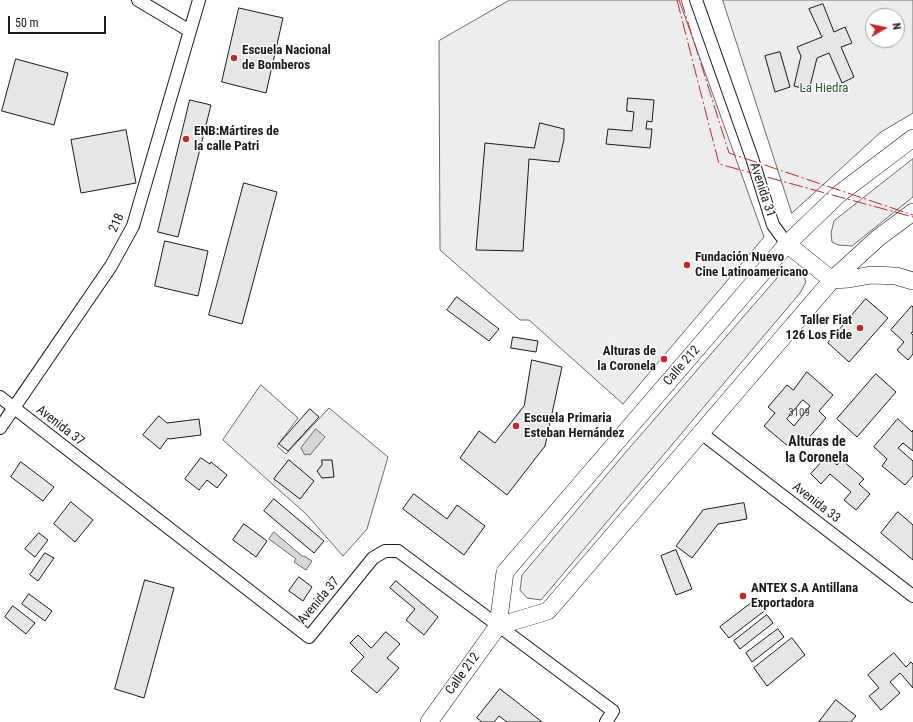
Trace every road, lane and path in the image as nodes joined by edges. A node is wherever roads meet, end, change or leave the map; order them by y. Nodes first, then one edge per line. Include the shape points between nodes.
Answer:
1 (138, 0) edge
2 (199, 0) edge
3 (696, 0) edge
4 (190, 31) junction
5 (913, 138) edge
6 (913, 212) edge
7 (787, 244) junction
8 (832, 280) junction
9 (913, 281) edge
10 (0, 397) edge
11 (14, 408) junction
12 (0, 428) edge
13 (701, 433) junction
14 (913, 596) edge
15 (498, 626) junction
16 (429, 722) edge
17 (606, 722) edge

1 - 4 street
2 - 4 street, 218
3 - 7 street, Avenida 31 via 773,225
4 - 11 street, 218 via 133,226 111,266
5 - 7 street, Calle 212 via 839,194
6 - 8 street via 878,238
7 - 8 street, Avenida 31
7 - 15 street, Calle 212 via 505,572
8 - 9 street via 871,275 896,276
8 - 13 street
10 - 11 street, Avenida 37
11 - 12 street, 218
11 - 15 street, Avenida 37 via 309,637 373,558 385,551 398,552
13 - 14 street, Avenida 33
13 - 15 street via 548,611
15 - 16 street, Calle 212
15 - 17 street, Avenida 37 via 613,711

